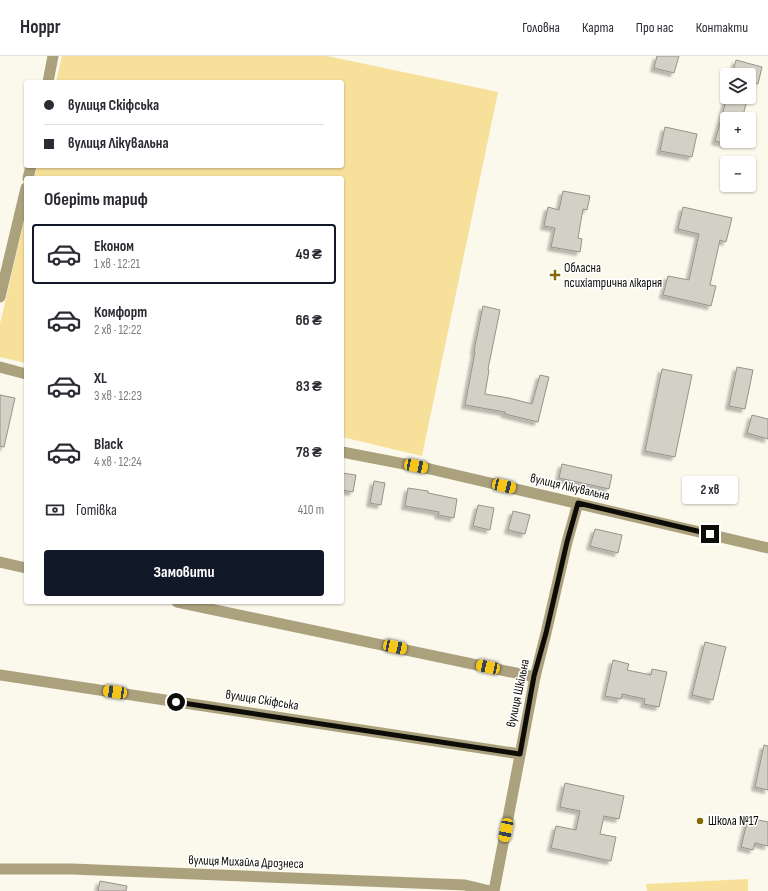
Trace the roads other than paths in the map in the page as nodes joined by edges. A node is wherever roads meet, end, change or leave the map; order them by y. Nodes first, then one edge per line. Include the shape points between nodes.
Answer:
1 (53, 56) edge
2 (48, 80) edge
3 (24, 196) edge
4 (0, 297) edge
5 (0, 367) edge
6 (24, 373) edge
7 (344, 452) edge
8 (578, 503) junction
9 (768, 548) edge
10 (0, 562) edge
11 (24, 568) edge
12 (187, 604) edge
13 (0, 675) edge
14 (534, 676) junction
15 (520, 754) junction
16 (0, 868) edge
17 (490, 891) edge
18 (494, 891) edge

1 - 2 street
3 - 4 street
5 - 6 street
7 - 8 street, вулиця Лікувальна
8 - 9 street, вулиця Лікувальна
8 - 14 street, вулиця Шкільна
10 - 11 street
12 - 14 street
13 - 15 street, вулиця Скіфська
14 - 15 street, вулиця Шкільна
15 - 18 street, вулиця Шкільна
16 - 17 street, вулиця Михайла Дрознеса via 465,884

